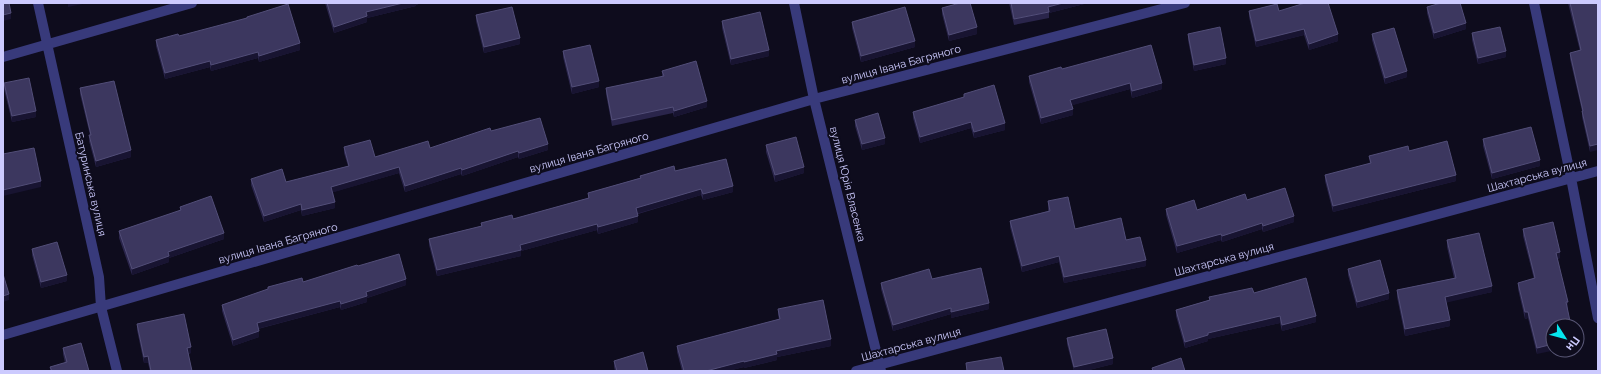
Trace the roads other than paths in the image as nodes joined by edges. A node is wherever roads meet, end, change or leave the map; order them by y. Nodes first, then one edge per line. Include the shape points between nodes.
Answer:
1 (38, 3) edge
2 (192, 3) edge
3 (794, 3) edge
4 (1185, 3) edge
5 (1534, 3) edge
6 (47, 45) junction
7 (3, 57) edge
8 (814, 100) junction
9 (1598, 171) edge
10 (1571, 178) junction
11 (101, 307) junction
12 (1598, 318) edge
13 (3, 335) edge
14 (881, 368) edge
15 (117, 371) edge
16 (856, 371) edge

1 - 6 street, Батуринська вулиця
2 - 6 street
3 - 8 street, вулиця Юрія Власенка
4 - 8 street, вулиця Івана Багряного
5 - 10 street
6 - 7 street
6 - 11 street, Батуринська вулиця via 99,277
8 - 11 street, вулиця Івана Багряного
8 - 14 street, вулиця Юрія Власенка
9 - 10 street, Шахтарська вулиця
10 - 12 street
10 - 14 street, Шахтарська вулиця
11 - 13 street, вулиця Івана Багряного
11 - 15 street, Батуринська вулиця
14 - 16 street, Шахтарська вулиця

